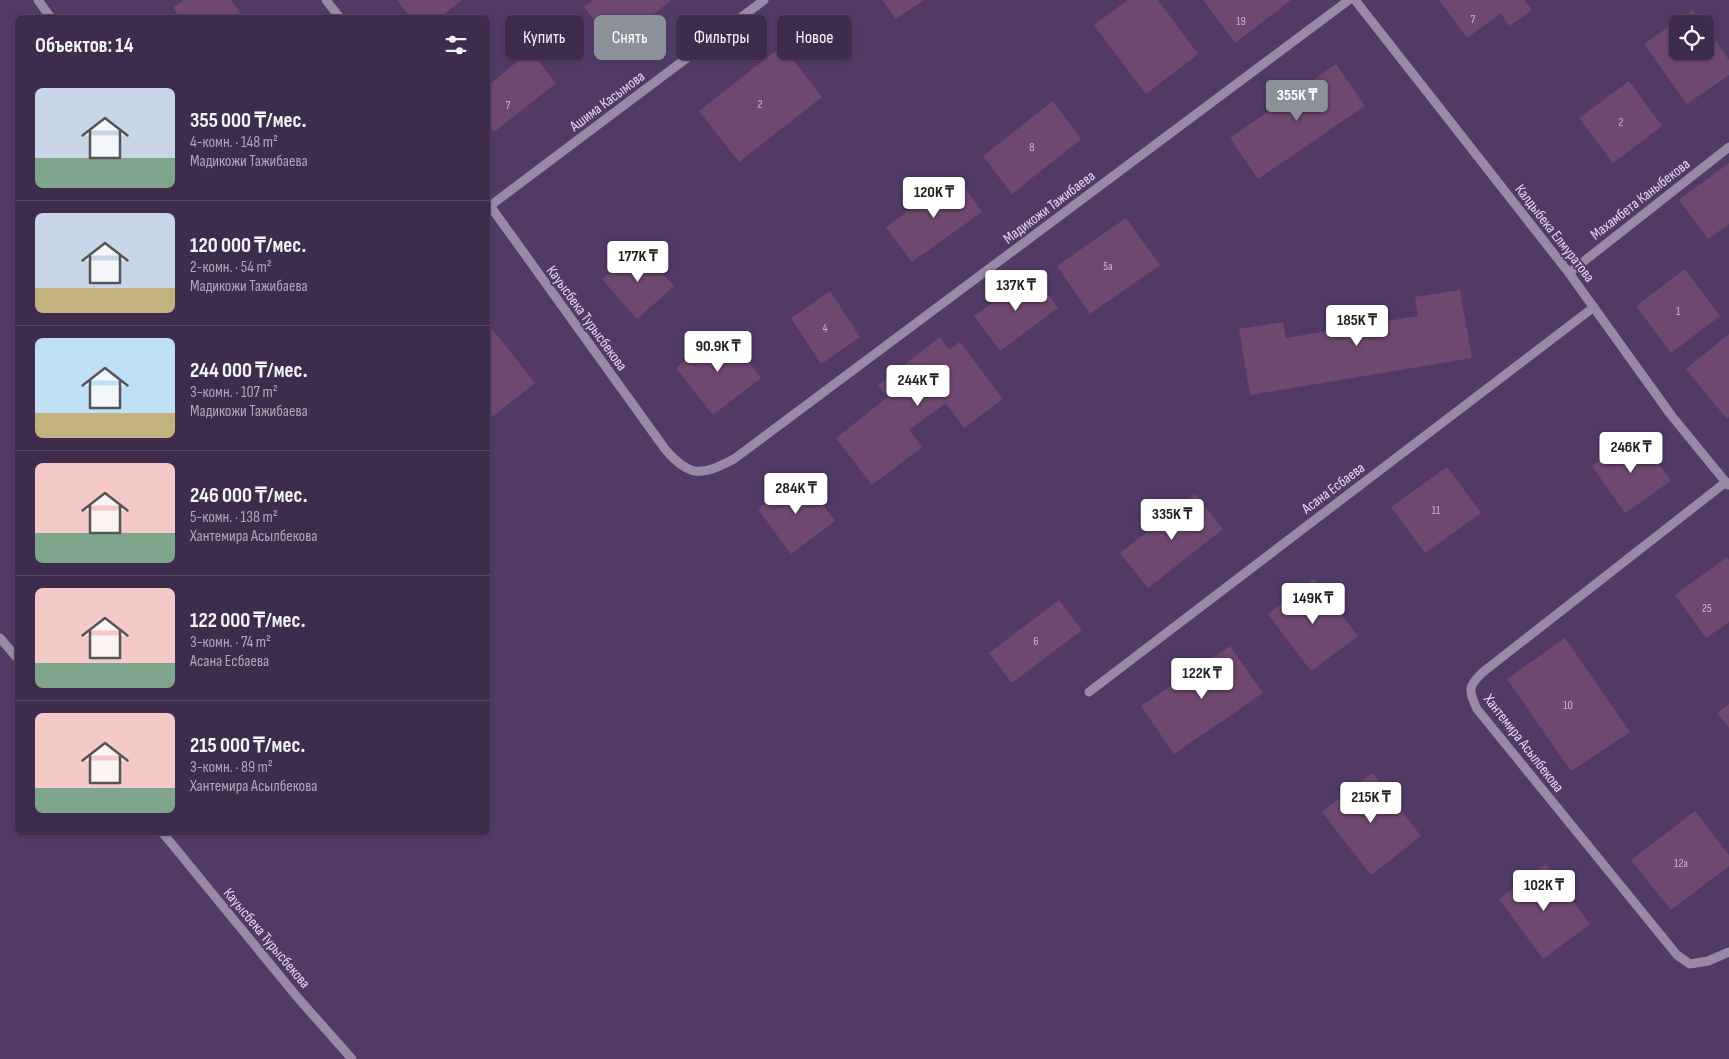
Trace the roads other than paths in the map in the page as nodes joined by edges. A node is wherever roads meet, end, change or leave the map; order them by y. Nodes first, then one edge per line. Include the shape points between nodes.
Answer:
1 (38, 0) edge
2 (326, 0) edge
3 (764, 0) edge
4 (1349, 0) edge
5 (1355, 0) edge
6 (49, 15) edge
7 (337, 15) edge
8 (1729, 147) edge
9 (490, 203) edge
10 (490, 205) edge
11 (1569, 273) junction
12 (1594, 307) junction
13 (665, 449) joint
14 (1728, 484) edge
15 (0, 638) edge
16 (15, 656) edge
17 (1088, 692) dead end
18 (164, 835) edge
19 (1729, 952) edge
20 (352, 1059) edge

1 - 6 street
2 - 7 street
3 - 9 street, Ашима Касымова
4 - 13 street, Мадикожи Тажибаева via 734,459 700,473 678,465
5 - 11 street, Калдыбека Елмуратова
8 - 11 street, Махамбета Каныбекова
10 - 13 street, Кауысбека Турысбекова
11 - 12 street, Калдыбека Елмуратова
12 - 14 street, Калдыбека Елмуратова via 1671,415
12 - 17 street, Асана Есбаева
14 - 19 street, Хантемира Асылбекова via 1483,672 1471,683 1470,695 1477,709 1677,955 1690,964
15 - 16 street
18 - 20 street, Кауысбека Турысбекова

